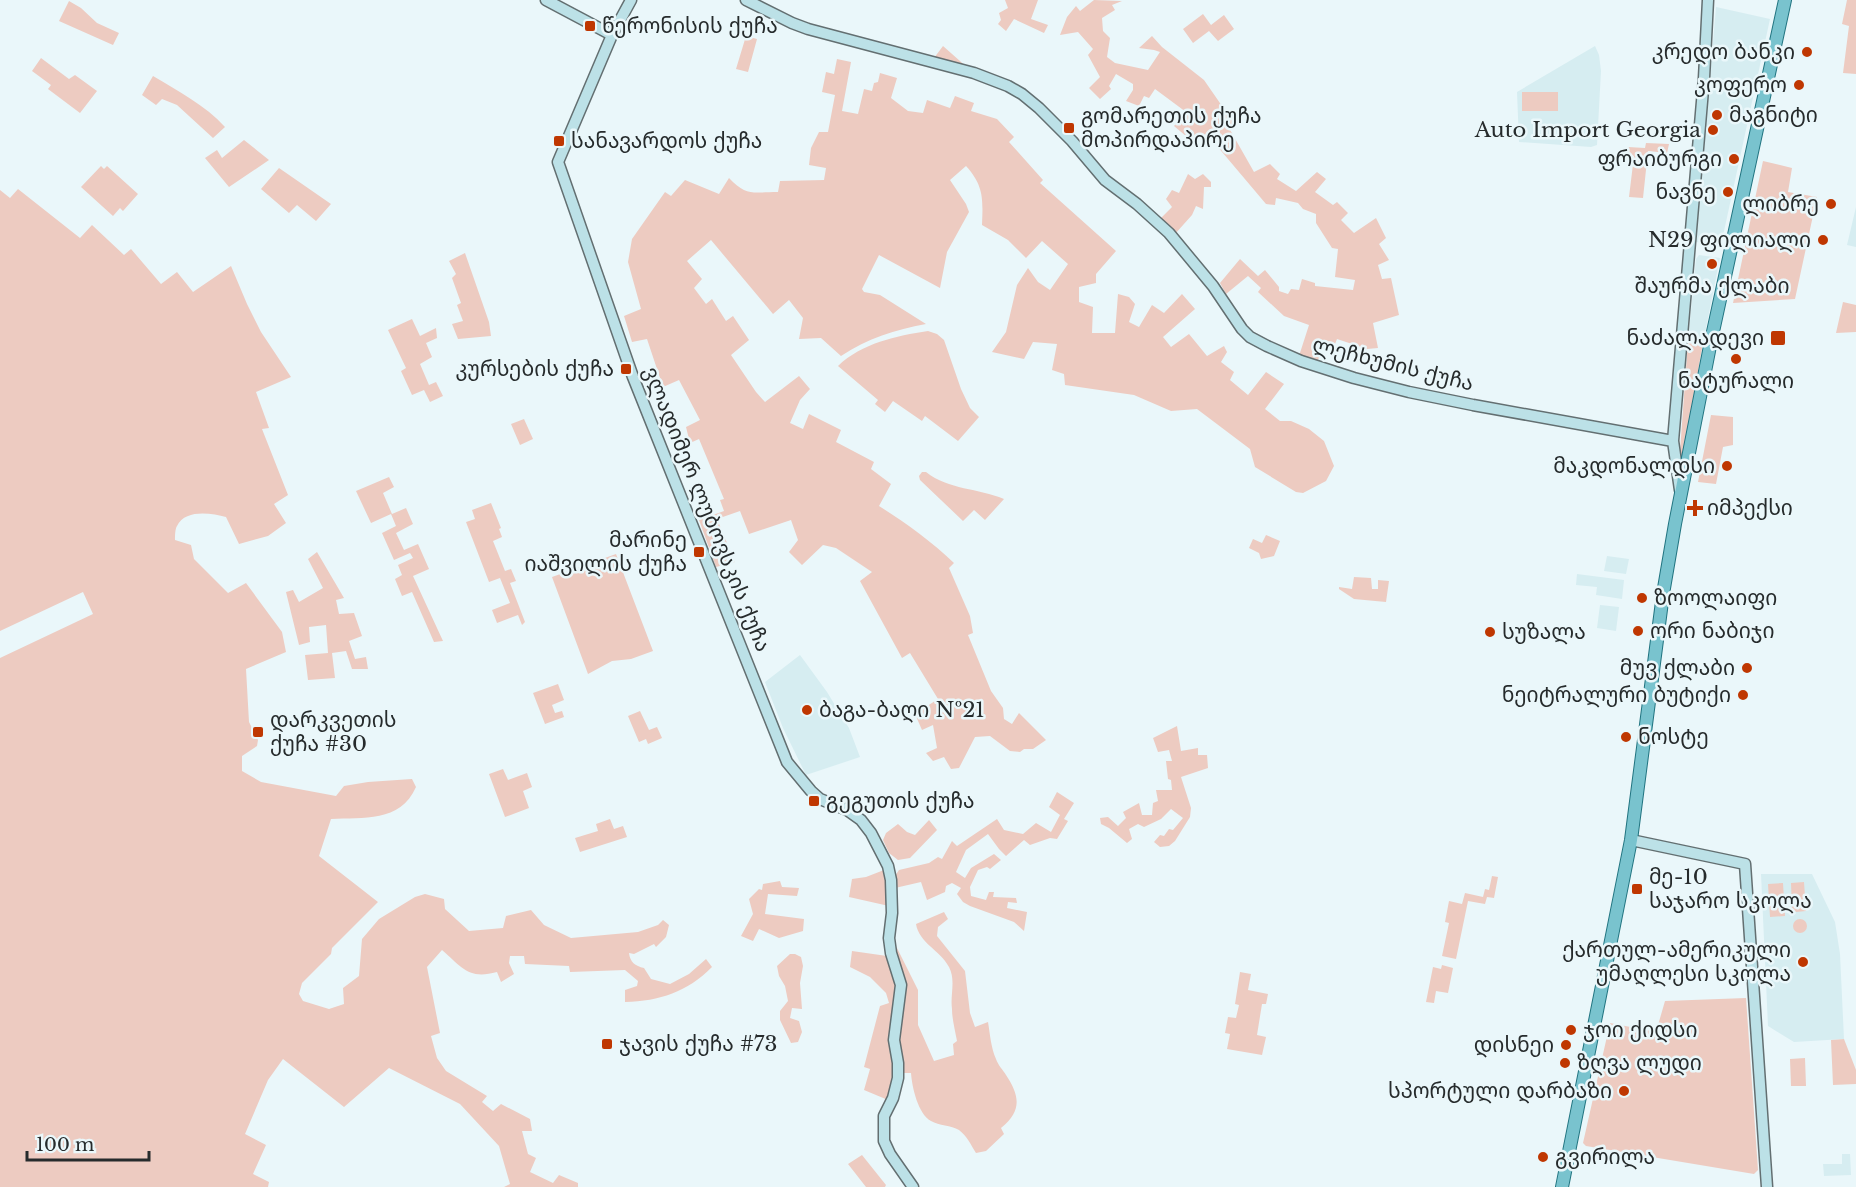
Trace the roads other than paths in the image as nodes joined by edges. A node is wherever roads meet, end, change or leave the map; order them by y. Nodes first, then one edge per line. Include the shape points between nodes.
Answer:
1 (546, 0) edge
2 (631, 0) edge
3 (746, 0) edge
4 (1708, 0) edge
5 (1785, 0) edge
6 (612, 35) junction
7 (1674, 441) junction
8 (1680, 495) junction
9 (1631, 840) junction
10 (913, 1187) edge
11 (1562, 1187) edge
12 (1767, 1187) edge

1 - 6 street
2 - 6 street
3 - 7 street, ლეჩხუმის ქუჩა via 825,34 965,70 1008,86 1039,108 1105,180 1169,233 1242,329 1267,346 1301,361 1410,392
4 - 7 street
5 - 8 main road
6 - 10 street, ვლადიმერ ლუბოვსკის ქუჩა via 558,162 633,377 787,762 820,799 861,820 888,866 892,913 889,938 901,985 894,1040 898,1078 884,1116 884,1142
7 - 8 street
8 - 9 main road
9 - 11 main road
9 - 12 street via 1745,864

